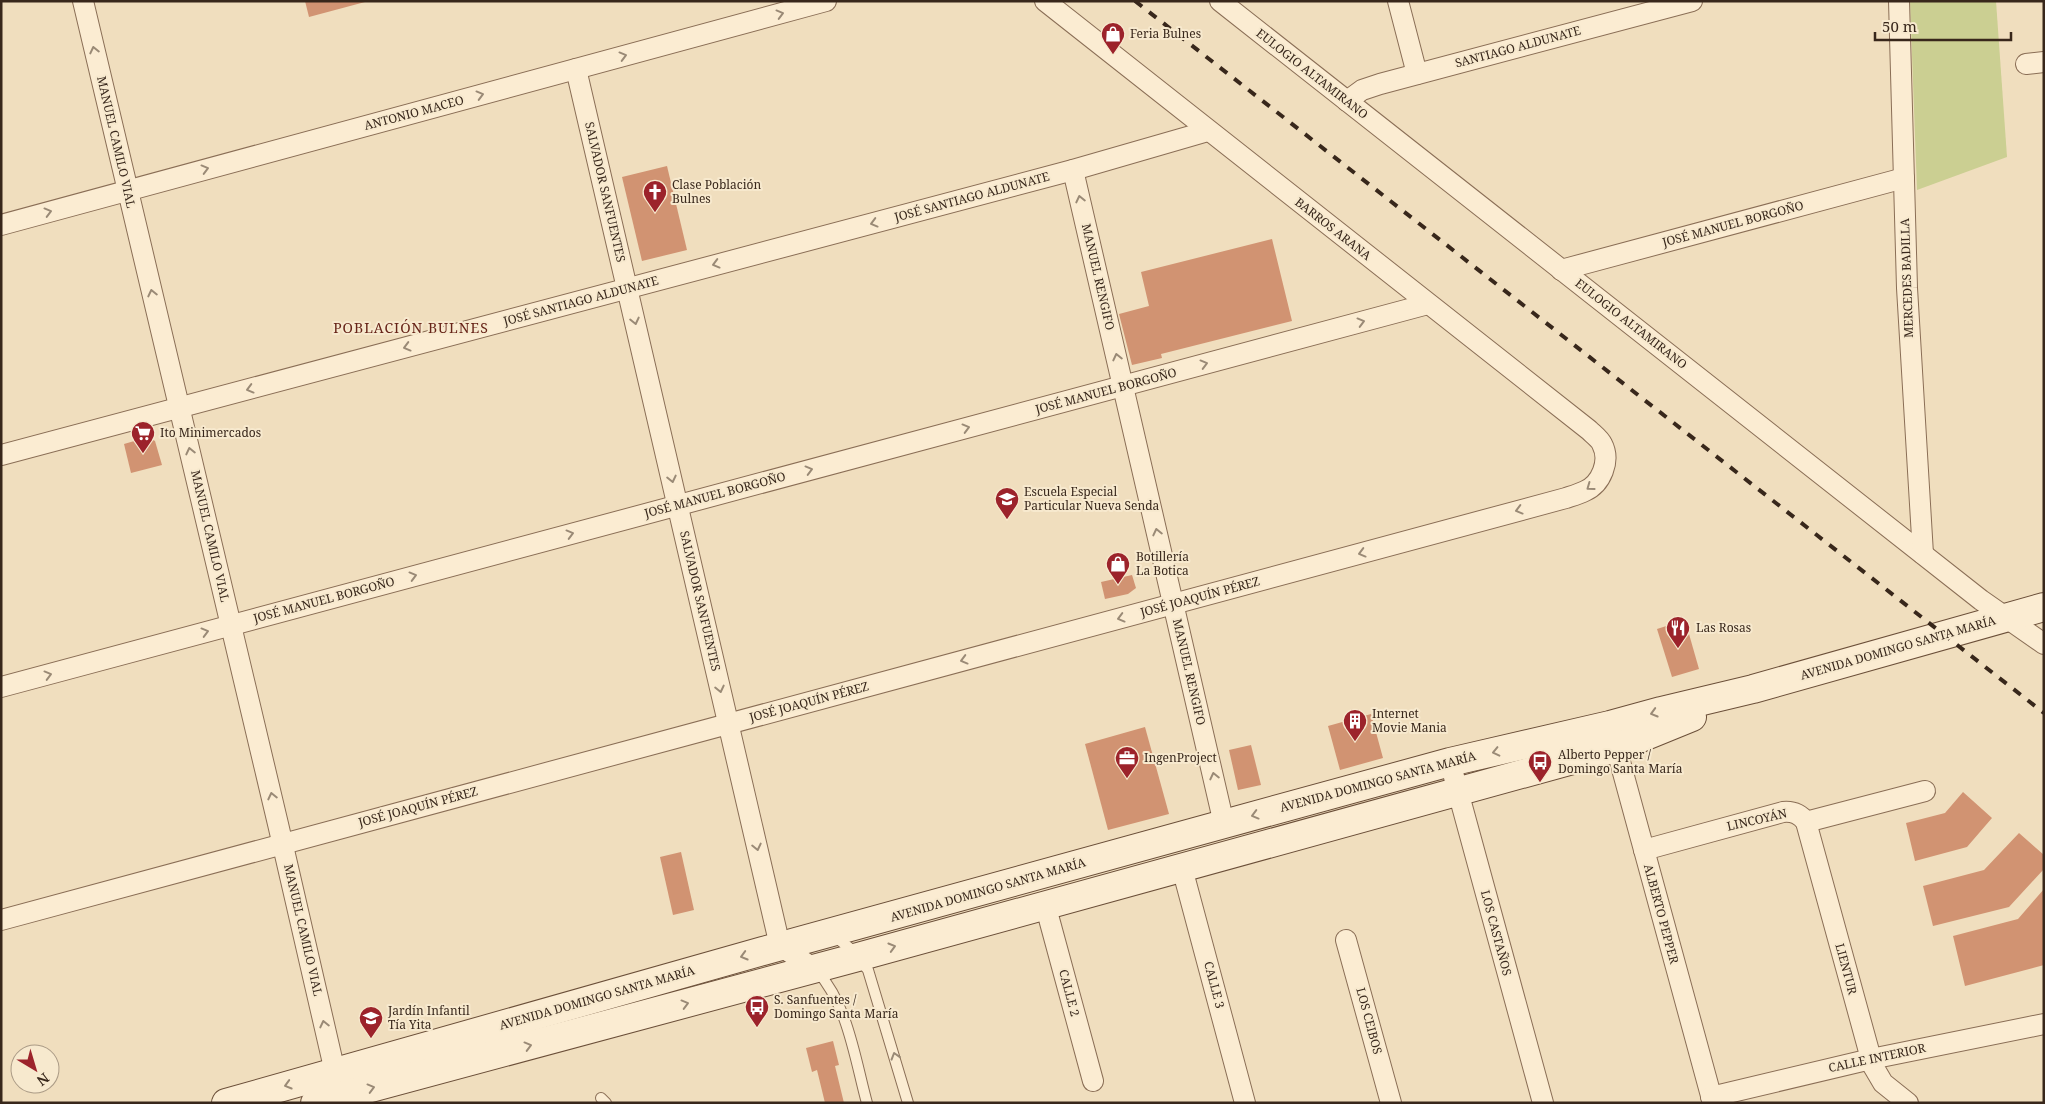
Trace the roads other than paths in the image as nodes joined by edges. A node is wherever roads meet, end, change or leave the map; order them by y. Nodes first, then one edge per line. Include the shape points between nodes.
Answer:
1 (83, 1) edge
2 (826, 1) edge
3 (1045, 1) edge
4 (1220, 1) edge
5 (1398, 1) edge
6 (1692, 1) edge
7 (1898, 1) edge
8 (576, 69) junction
9 (1417, 74) junction
10 (1346, 101) junction
11 (1208, 131) junction
12 (1073, 170) junction
13 (1904, 178) junction
14 (128, 190) junction
15 (1, 225) edge
16 (1561, 270) junction
17 (627, 288) junction
18 (1428, 304) junction
19 (1123, 386) junction
20 (179, 408) junction
21 (1, 455) edge
22 (1605, 467) joint
23 (678, 505) junction
24 (1923, 554) junction
25 (1174, 604) junction
26 (2044, 607) edge
27 (2007, 617) junction
28 (231, 625) junction
29 (2044, 644) edge
30 (1, 687) edge
31 (728, 724) junction
32 (1613, 737) junction
33 (1450, 762) junction
34 (1458, 791) junction
35 (1925, 791) dead end
36 (1806, 822) junction
37 (1224, 824) junction
38 (283, 844) junction
39 (1644, 850) junction
40 (1182, 868) junction
41 (1045, 904) junction
42 (1, 920) edge
43 (829, 934) junction
44 (1346, 940) dead end
45 (780, 946) junction
46 (858, 957) junction
47 (815, 968) junction
48 (2044, 1024) edge
49 (1870, 1059) junction
50 (335, 1072) junction
51 (1092, 1081) dead end
52 (1712, 1100) edge
53 (322, 1102) edge
54 (226, 1103) edge
55 (867, 1103) edge
56 (908, 1103) edge
57 (1245, 1103) edge
58 (1391, 1103) edge
59 (1543, 1103) edge
60 (1908, 1103) edge

14 -> 1 street, MANUEL CAMILO VIAL
8 -> 2 street, ANTONIO MACEO
3 - 11 street, BARROS ARANA
4 - 10 street, EULOGIO ALTAMIRANO
5 - 9 street
6 - 9 street, SANTIAGO ALDUNATE
7 - 13 street, MERCEDES BADILLA
14 -> 8 street, ANTONIO MACEO
8 - 17 street, SALVADOR SANFUENTES
9 - 10 street, SANTIAGO ALDUNATE via 1371,87
10 - 16 street, EULOGIO ALTAMIRANO
11 - 12 street
11 - 18 street, BARROS ARANA
12 -> 17 street, JOSÉ SANTIAGO ALDUNATE
19 -> 12 street, MANUEL RENGIFO
13 - 16 street, JOSÉ MANUEL BORGOÑO
13 - 24 street, MERCEDES BADILLA via 1907,288
15 -> 14 street, ANTONIO MACEO
20 -> 14 street, MANUEL CAMILO VIAL
16 - 24 street, EULOGIO ALTAMIRANO
17 -> 20 street, JOSÉ SANTIAGO ALDUNATE
17 -> 23 street, SALVADOR SANFUENTES
19 -> 18 street, JOSÉ MANUEL BORGOÑO
18 - 22 street, BARROS ARANA via 1589,430 1602,444
23 -> 19 street, JOSÉ MANUEL BORGOÑO
25 -> 19 street, MANUEL RENGIFO
20 - 21 street, JOSÉ SANTIAGO ALDUNATE
28 -> 20 street, MANUEL CAMILO VIAL
22 -> 25 street, JOSÉ JOAQUÍN PÉREZ via 1594,485 1566,498
28 -> 23 street, JOSÉ MANUEL BORGOÑO
23 -> 31 street, SALVADOR SANFUENTES
24 - 27 street, EULOGIO ALTAMIRANO
25 -> 31 street, JOSÉ JOAQUÍN PÉREZ
37 -> 25 street, MANUEL RENGIFO
26 - 27 main road, AVENIDA DOMINGO SANTA MARÍA
27 - 29 street, EULOGIO ALTAMIRANO
27 - 32 main road, AVENIDA DOMINGO SANTA MARÍA via 1752,690 1665,729
30 -> 28 street, JOSÉ MANUEL BORGOÑO
38 -> 28 street, MANUEL CAMILO VIAL
31 - 38 street, JOSÉ JOAQUÍN PÉREZ
31 -> 45 street, SALVADOR SANFUENTES
32 -> 33 main road, AVENIDA DOMINGO SANTA MARÍA
32 - 34 main road, AVENIDA DOMINGO SANTA MARÍA
32 - 39 street, ALBERTO PEPPER
33 - 34 street, LOS CASTAÑOS
33 -> 37 main road, AVENIDA DOMINGO SANTA MARÍA
34 - 40 main road, AVENIDA DOMINGO SANTA MARÍA
34 - 59 street, LOS CASTAÑOS
35 - 36 street, LINCOYÁN
36 - 39 street, LINCOYÁN via 1797,814 1783,812
36 - 49 street, LIENTUR
37 - 43 main road, AVENIDA DOMINGO SANTA MARÍA
38 - 42 street, JOSÉ JOAQUÍN PÉREZ
50 -> 38 street, MANUEL CAMILO VIAL
39 - 52 street, ALBERTO PEPPER
40 - 41 main road, AVENIDA DOMINGO SANTA MARÍA
40 - 57 street, CALLE 3
46 -> 41 main road, AVENIDA DOMINGO SANTA MARÍA
41 - 51 street, CALLE 2
43 - 45 main road, AVENIDA DOMINGO SANTA MARÍA
43 - 46 lane via 840,939
44 - 58 street, LOS CEIBOS
45 - 47 street
45 -> 50 main road, AVENIDA DOMINGO SANTA MARÍA
46 - 47 main road, AVENIDA DOMINGO SANTA MARÍA
56 -> 46 lane via 871,977
53 -> 47 main road, AVENIDA DOMINGO SANTA MARÍA
47 - 55 lane via 837,997
48 - 49 street, CALLE INTERIOR
49 - 52 street, CALLE INTERIOR
49 - 60 street, LIENTUR via 1879,1078
50 - 53 main road
50 -> 54 main road, AVENIDA DOMINGO SANTA MARÍA

